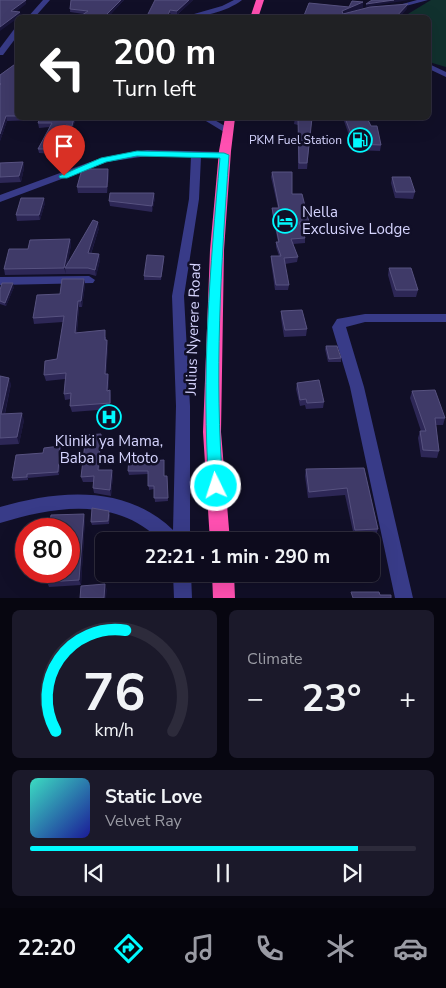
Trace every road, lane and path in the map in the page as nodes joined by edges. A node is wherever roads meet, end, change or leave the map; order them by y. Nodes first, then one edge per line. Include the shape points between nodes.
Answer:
1 (48, 0) edge
2 (239, 0) edge
3 (260, 0) edge
4 (425, 0) edge
5 (382, 8) edge
6 (32, 15) edge
7 (193, 15) edge
8 (255, 15) edge
9 (15, 34) edge
10 (0, 53) edge
11 (431, 67) edge
12 (446, 75) edge
13 (213, 120) edge
14 (228, 124) edge
15 (196, 154) junction
16 (224, 155) junction
17 (0, 199) edge
18 (0, 280) edge
19 (89, 280) dead end
20 (446, 318) edge
21 (0, 515) edge
22 (164, 532) edge
23 (181, 532) edge
24 (219, 532) edge
25 (182, 582) edge
26 (223, 582) edge
27 (183, 598) edge
28 (224, 598) edge
29 (404, 598) edge

1 - 6 street
2 - 7 street
3 - 8 highway
4 - 5 street
9 - 10 street
11 - 12 street
13 - 14 street
14 - 16 highway, Julius Nyerere Road
15 - 16 street
15 - 17 street via 137,154 104,160
15 - 23 street via 194,199 178,296 183,406
16 - 24 highway, Julius Nyerere Road via 217,250 212,432
18 - 19 street
20 - 29 street via 365,318 342,322 339,327 357,387
21 - 22 street via 56,501 94,502 133,511
25 - 27 street
26 - 28 highway

